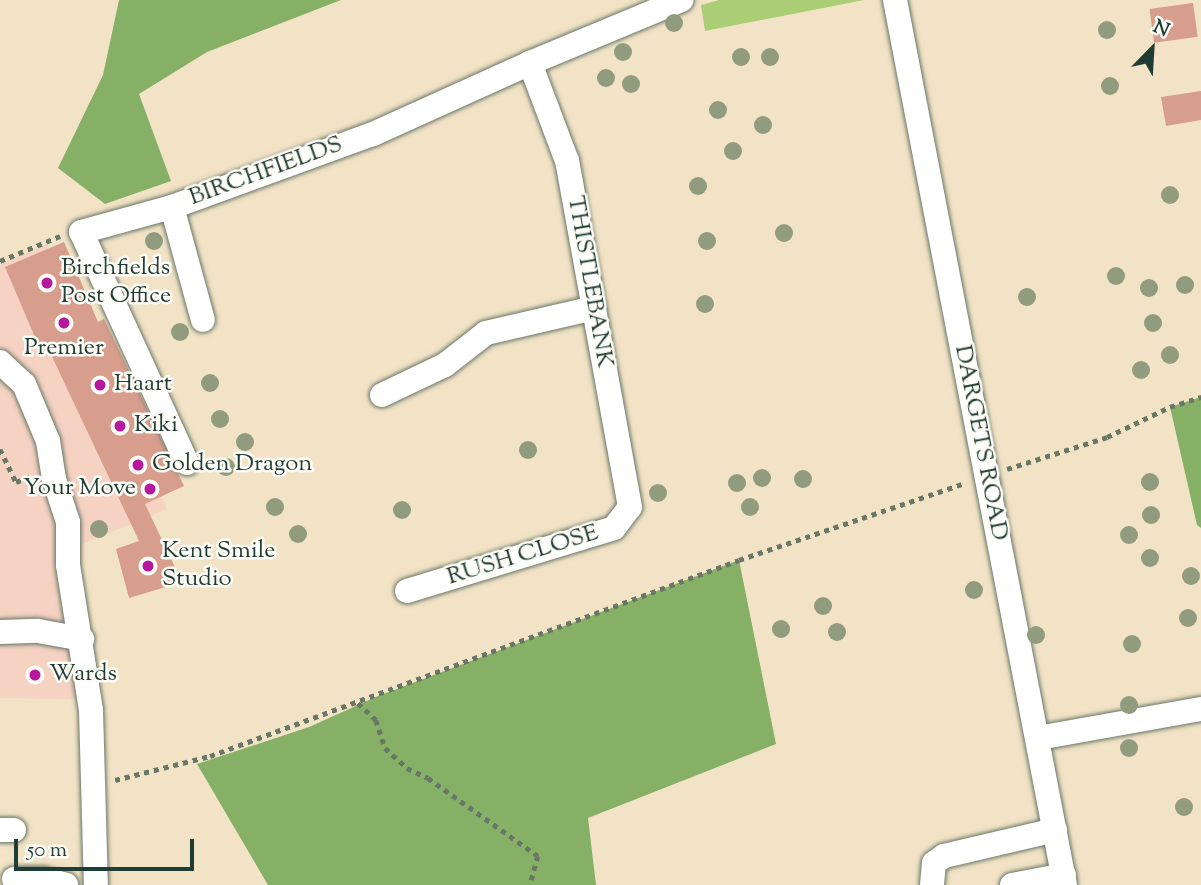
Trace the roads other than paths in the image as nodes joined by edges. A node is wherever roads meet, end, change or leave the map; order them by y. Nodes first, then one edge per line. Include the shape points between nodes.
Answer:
1 (681, 0) edge
2 (895, 0) edge
3 (530, 63) junction
4 (172, 207) junction
5 (594, 308) junction
6 (203, 320) dead end
7 (0, 362) edge
8 (382, 395) dead end
9 (187, 463) dead end
10 (630, 508) joint
11 (407, 591) dead end
12 (0, 632) edge
13 (82, 639) junction
14 (1201, 709) edge
15 (1038, 738) junction
16 (1055, 830) junction
17 (14, 879) dead end
18 (1065, 880) edge
19 (66, 885) edge
20 (96, 885) edge
21 (932, 885) edge
22 (1012, 885) edge

1 - 3 street, BIRCHFIELDS
2 - 15 street, DARGETS ROAD
3 - 4 street, BIRCHFIELDS via 373,134
3 - 5 street, THISTLEBANK via 567,161
4 - 6 street
4 - 9 street, BIRCHFIELDS via 80,232
5 - 8 street via 486,333 445,365
5 - 10 street, THISTLEBANK
7 - 13 street via 24,384 48,441 68,522 68,565
10 - 11 street, RUSH CLOSE via 614,528
12 - 13 street via 38,631
13 - 20 street via 91,710
14 - 15 street
15 - 16 street, DARGETS ROAD
16 - 18 street, DARGETS ROAD
16 - 21 street via 944,856 934,863
17 - 19 street
18 - 22 street

